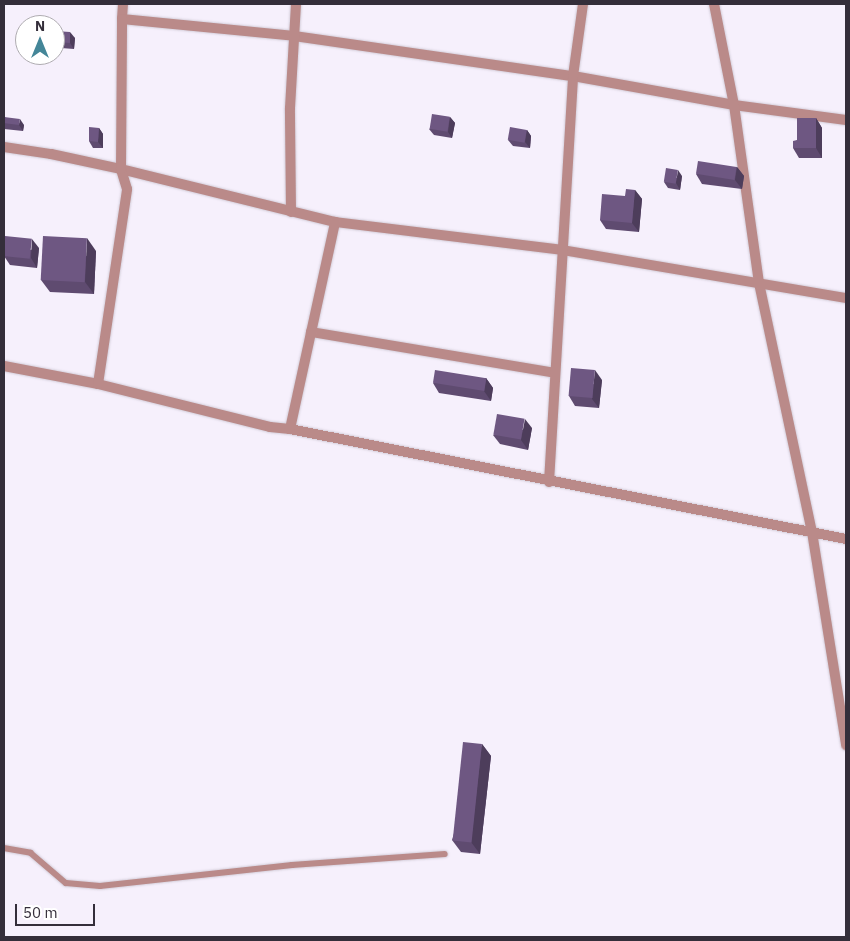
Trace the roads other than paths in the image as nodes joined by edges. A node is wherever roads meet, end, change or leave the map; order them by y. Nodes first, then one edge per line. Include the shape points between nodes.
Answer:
1 (123, 4) edge
2 (296, 4) edge
3 (583, 4) edge
4 (714, 4) edge
5 (122, 19) junction
6 (294, 36) junction
7 (573, 76) junction
8 (734, 105) junction
9 (846, 120) edge
10 (4, 147) edge
11 (121, 169) junction
12 (291, 212) junction
13 (335, 222) junction
14 (562, 250) junction
15 (759, 284) junction
16 (846, 298) edge
17 (311, 332) junction
18 (4, 366) edge
19 (555, 373) junction
20 (98, 384) junction
21 (290, 429) junction
22 (550, 482) junction
23 (812, 532) junction
24 (846, 538) edge
25 (846, 745) edge
26 (4, 848) edge
27 (445, 854) dead end

1 - 5 street
2 - 6 street
3 - 7 street
4 - 8 street
5 - 6 street
5 - 11 street
6 - 7 street
6 - 12 street via 290,108
7 - 8 street
7 - 14 street
8 - 9 street
8 - 15 street
10 - 11 street
11 - 12 street
11 - 20 street via 127,189 125,215
12 - 13 street
13 - 14 street
13 - 17 street
14 - 15 street
14 - 19 street
15 - 16 street
15 - 23 street
17 - 19 street
17 - 21 street
18 - 20 street
19 - 22 street
20 - 21 street via 270,427
21 - 22 street
22 - 23 street
23 - 24 street
23 - 25 street
26 - 27 lane via 31,853 66,883 100,886 292,865

